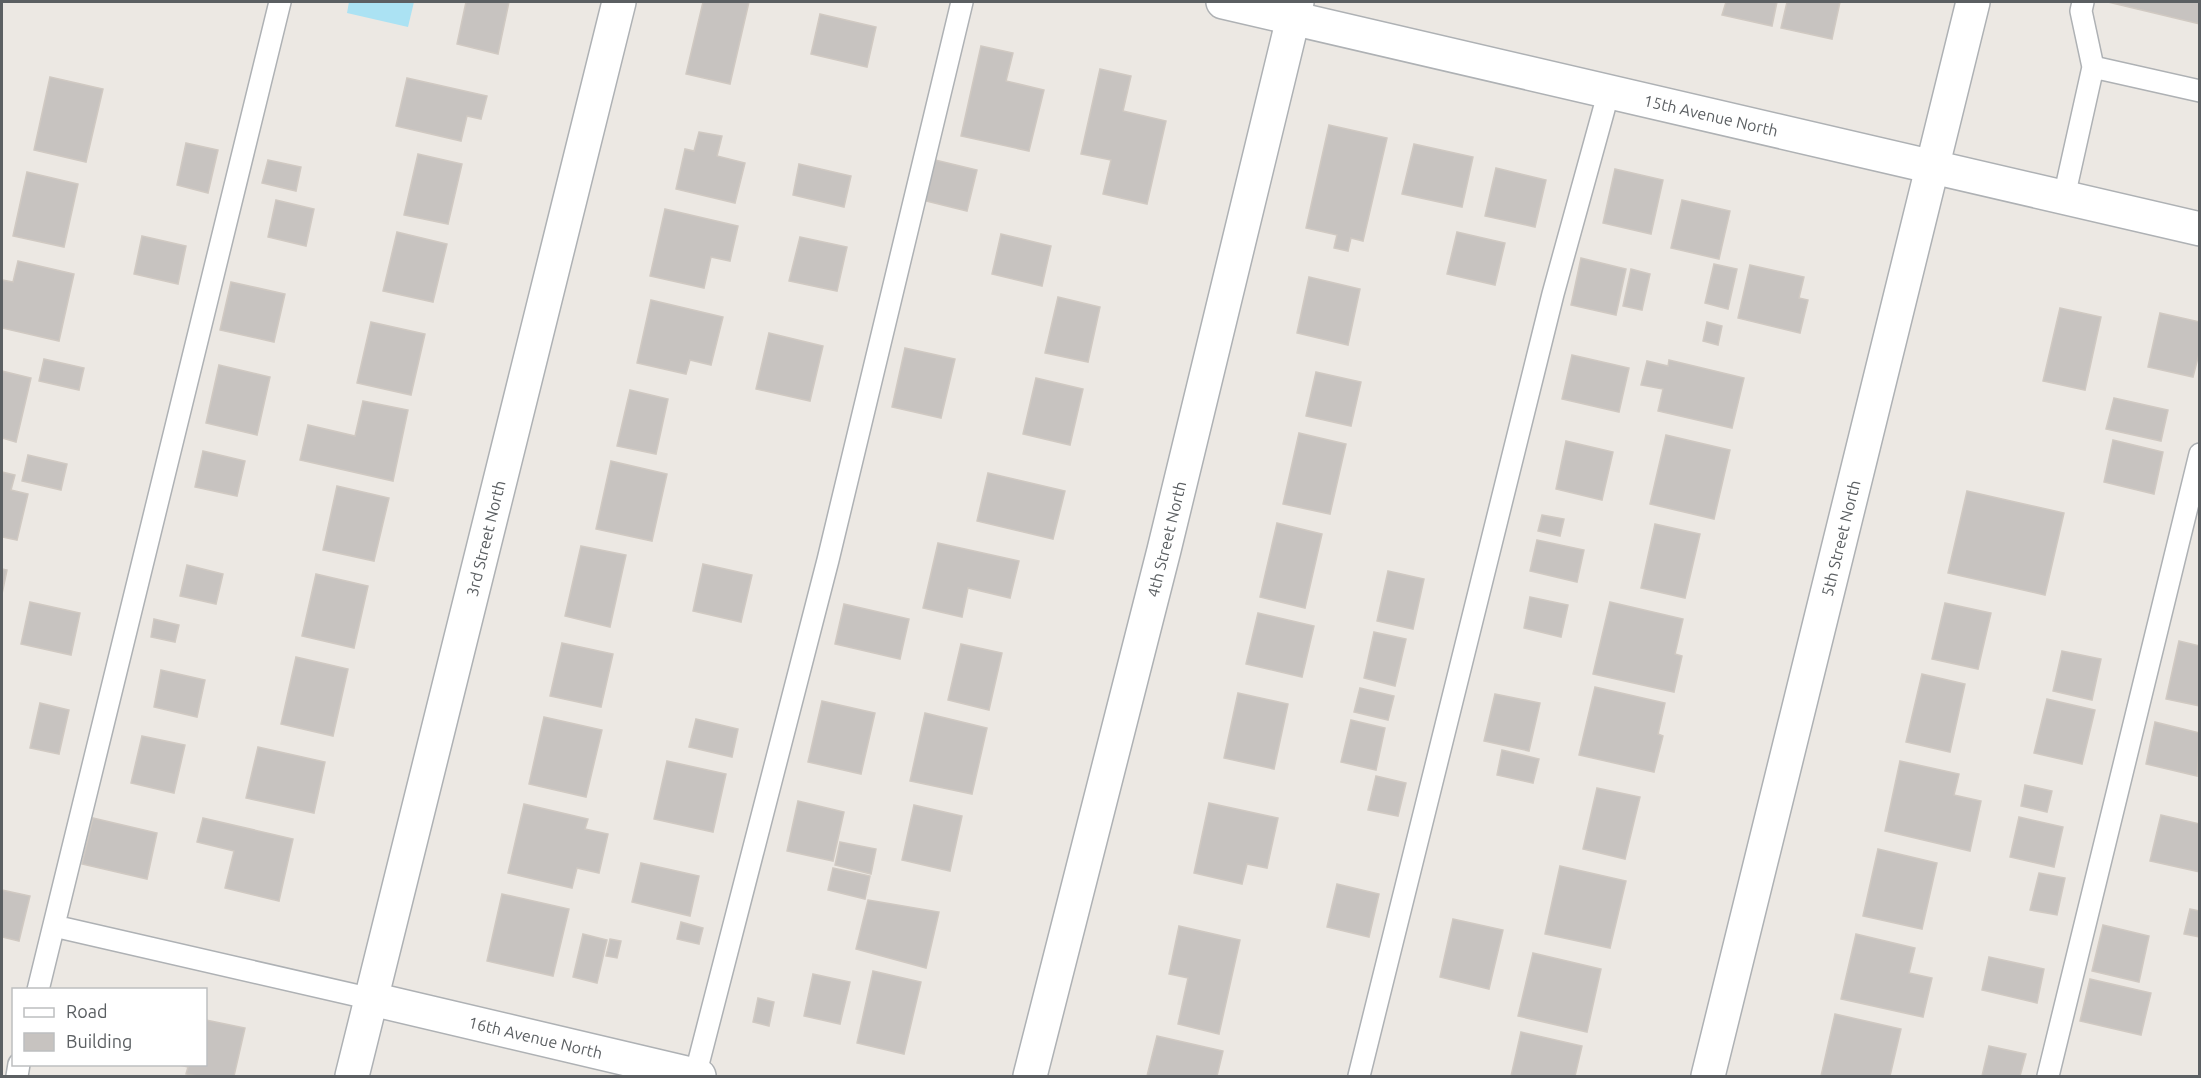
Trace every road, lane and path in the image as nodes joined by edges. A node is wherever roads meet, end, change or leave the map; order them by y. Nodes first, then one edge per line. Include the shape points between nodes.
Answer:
1 (280, 2) edge
2 (619, 2) edge
3 (962, 2) edge
4 (1223, 2) edge
5 (1973, 2) edge
6 (2083, 2) edge
7 (1295, 10) edge
8 (2093, 67) junction
9 (1609, 91) junction
10 (2199, 91) edge
11 (1932, 168) junction
12 (2064, 197) junction
13 (2199, 229) edge
14 (2199, 454) edge
15 (54, 926) junction
16 (38, 988) edge
17 (372, 999) junction
18 (696, 1076) edge
19 (352, 1077) edge
20 (1030, 1077) edge
21 (1359, 1077) edge
22 (1708, 1077) edge
23 (2048, 1077) edge

1 - 15 lane
2 - 17 street, 3rd Street North
3 - 18 lane via 828,560
4 - 7 street, 15th Avenue North
5 - 11 street, 5th Street North
6 - 8 lane via 2081,11
7 - 9 street, 15th Avenue North
7 - 20 street, 4th Street North
8 - 10 lane
8 - 12 lane
9 - 11 street, 15th Avenue North
9 - 21 lane via 1553,294
11 - 12 street, 15th Avenue North
11 - 22 street, 5th Street North
12 - 13 street, 15th Avenue North
14 - 23 lane
15 - 16 lane
15 - 17 lane
17 - 18 street, 16th Avenue North
17 - 19 street, 3rd Street North

